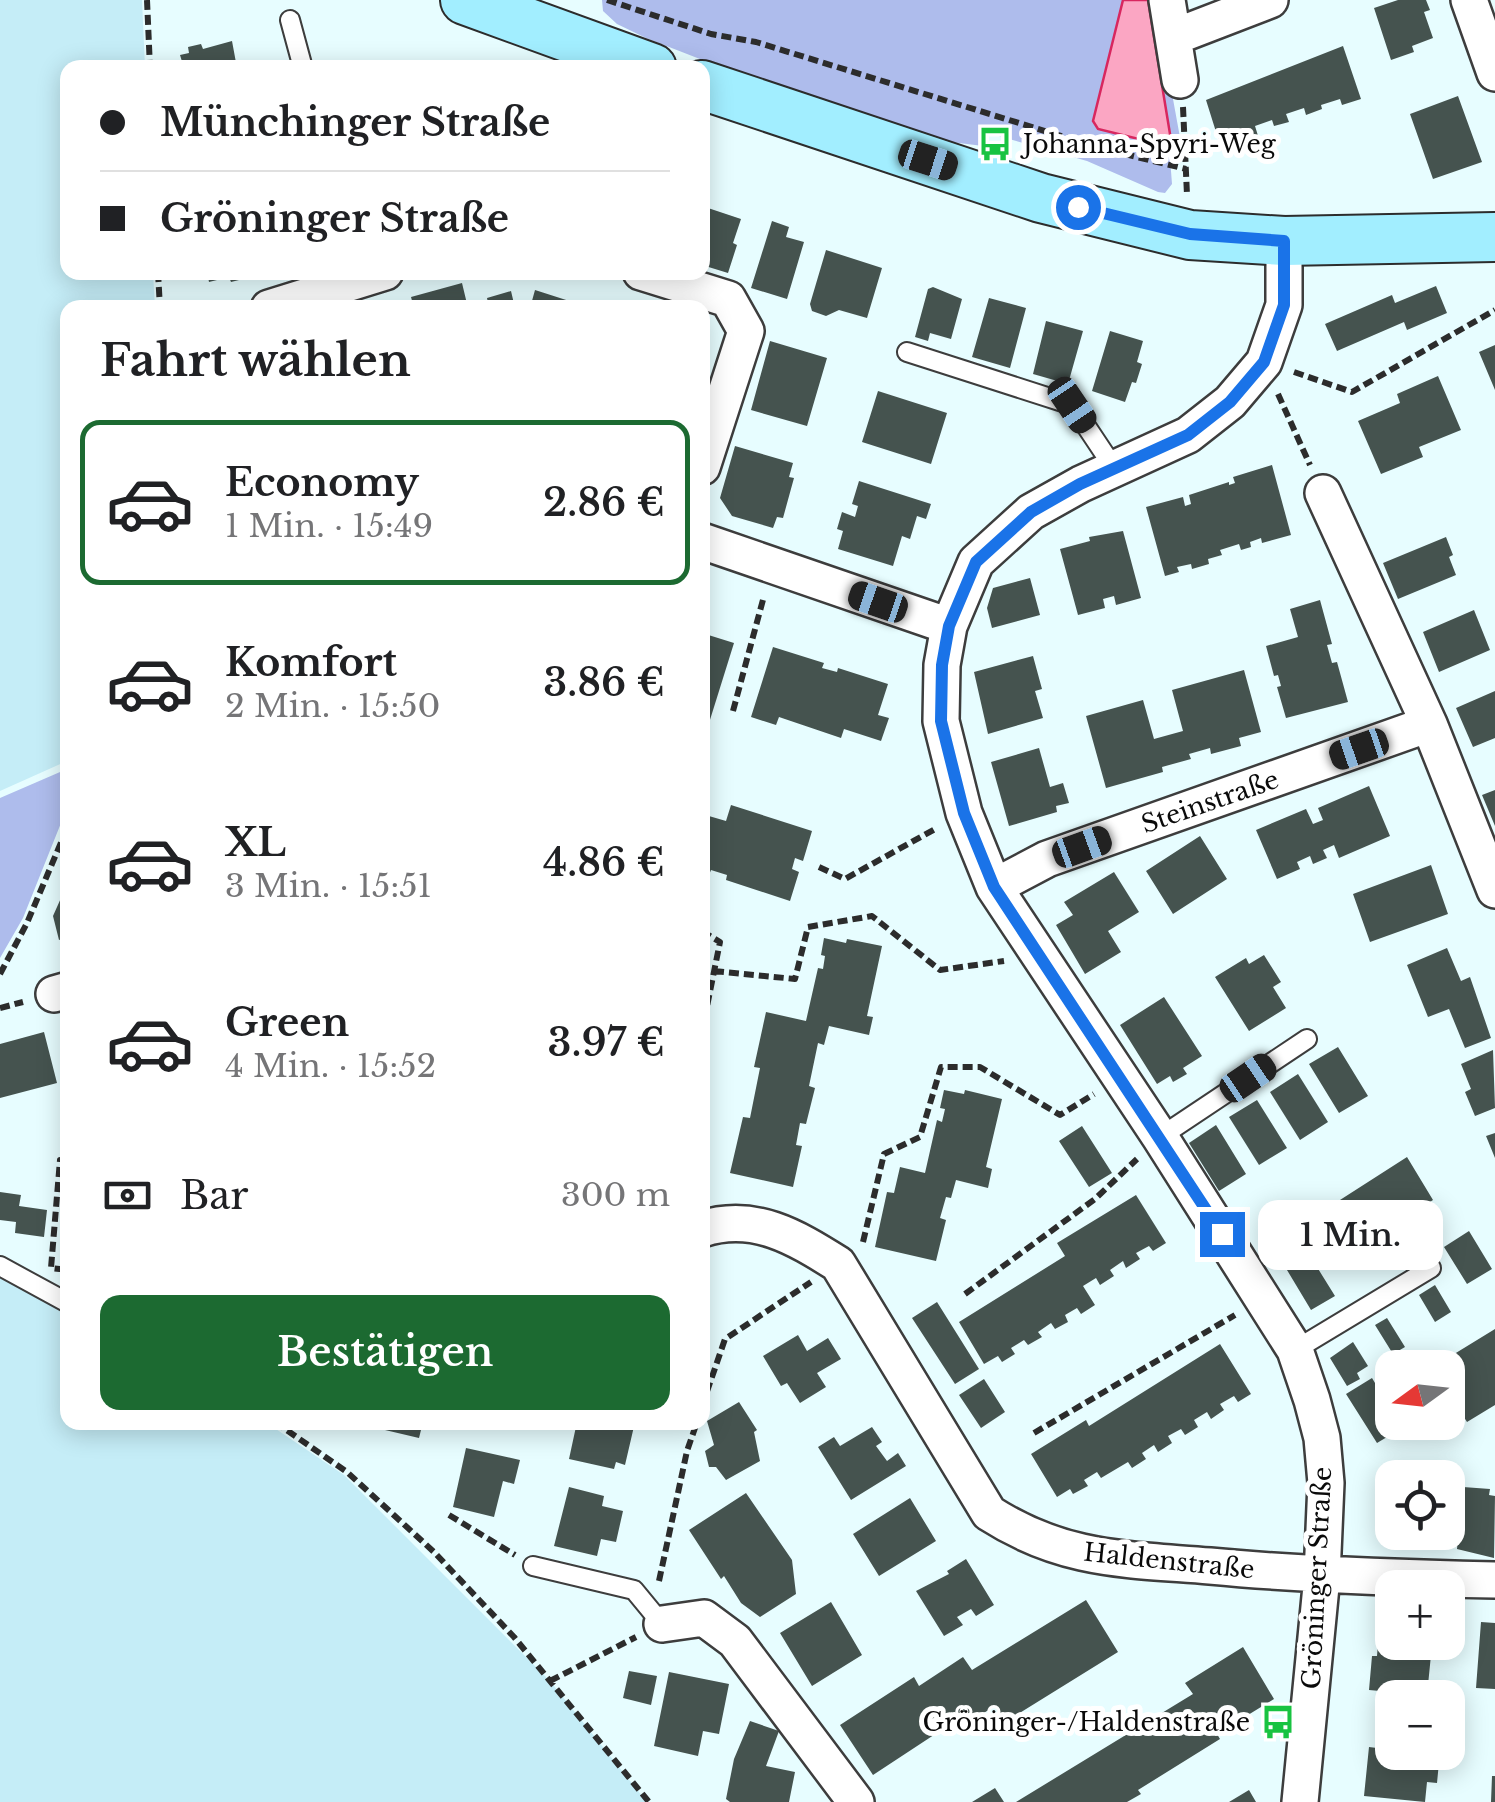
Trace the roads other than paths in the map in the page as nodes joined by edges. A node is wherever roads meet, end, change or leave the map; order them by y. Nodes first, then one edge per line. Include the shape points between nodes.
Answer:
1 (465, 0) edge
2 (1167, 0) edge
3 (1270, 0) edge
4 (1469, 0) edge
5 (290, 20) dead end
6 (1174, 36) junction
7 (301, 60) edge
8 (630, 60) edge
9 (1495, 72) edge
10 (1180, 80) road end
11 (710, 87) edge
12 (1495, 237) edge
13 (1284, 241) junction
14 (359, 280) edge
15 (668, 280) edge
16 (294, 300) edge
17 (906, 352) dead end
18 (710, 442) edge
19 (1114, 468) junction
20 (1323, 493) road end
21 (710, 544) edge
22 (949, 626) junction
23 (1429, 724) junction
24 (1494, 884) edge
25 (994, 887) junction
26 (1307, 1039) dead end
27 (1160, 1137) junction
28 (710, 1227) edge
29 (0, 1266) edge
30 (1431, 1268) dead end
31 (60, 1300) edge
32 (1295, 1350) junction
33 (533, 1566) road end
34 (1322, 1576) junction
35 (1495, 1580) edge
36 (662, 1624) joint
37 (856, 1802) edge
38 (1300, 1802) edge

1 - 8 main road
2 - 6 street
3 - 6 street
4 - 9 street
5 - 7 lane
6 - 10 street
11 - 13 main road via 1041,198 1190,234
12 - 13 main road
13 - 19 street, Gröninger Straße via 1284,305 1264,362 1230,402 1188,435
14 - 16 street
15 - 18 street via 728,298 746,330
17 - 19 lane via 1072,405
19 - 22 street, Gröninger Straße via 1031,512 976,562
20 - 23 street
21 - 22 street
22 - 25 street, Gröninger Straße via 941,721 964,813
23 - 24 street
23 - 25 street, Steinstraße via 1047,859
25 - 27 street, Gröninger Straße
26 - 27 lane
27 - 32 street, Gröninger Straße
28 - 34 street, Haldenstraße via 751,1222 851,1253 989,1514 1025,1536 1088,1555
29 - 31 lane
30 - 32 lane
32 - 34 street, Gröninger Straße via 1322,1438
33 - 36 lane via 634,1590
34 - 35 street, Haldenstraße
34 - 38 street, Gröninger Straße
36 - 37 street via 704,1618 736,1641

